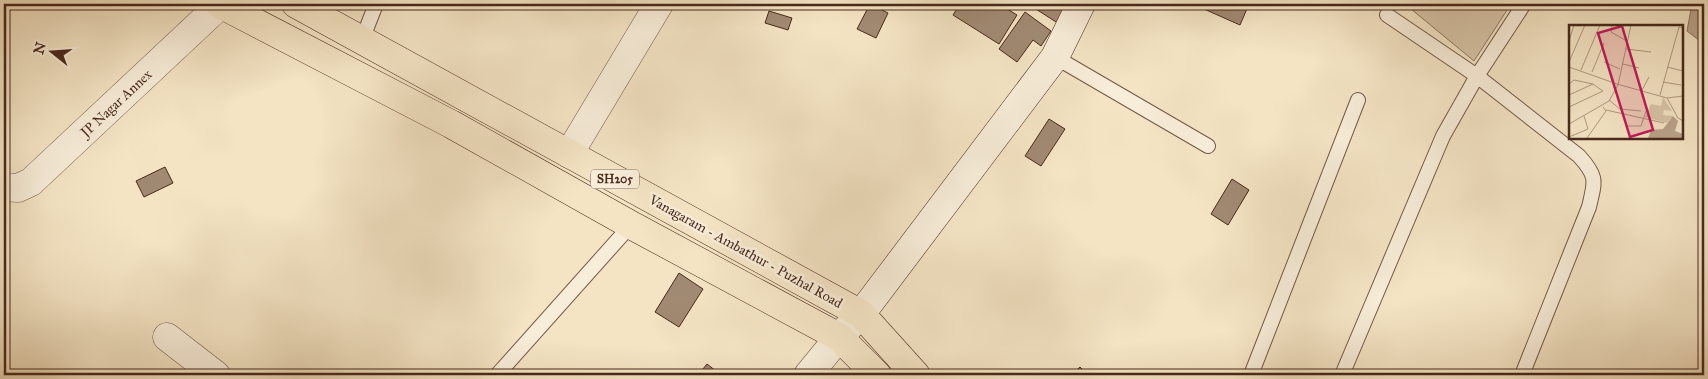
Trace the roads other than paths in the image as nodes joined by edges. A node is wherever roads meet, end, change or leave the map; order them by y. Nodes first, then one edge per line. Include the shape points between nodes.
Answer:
1 (220, 4) edge
2 (296, 4) edge
3 (376, 4) edge
4 (659, 4) edge
5 (1080, 4) edge
6 (1524, 4) edge
7 (1387, 15) dead end
8 (362, 40) junction
9 (1055, 57) junction
10 (1477, 76) junction
11 (1358, 100) dead end
12 (1208, 146) dead end
13 (569, 154) junction
14 (4, 187) edge
15 (631, 225) junction
16 (861, 314) junction
17 (167, 337) dead end
18 (840, 337) junction
19 (216, 375) edge
20 (497, 375) edge
21 (808, 375) edge
22 (876, 375) edge
23 (916, 375) edge
24 (1251, 375) edge
25 (1342, 375) edge
26 (1522, 375) edge

1 - 14 street, JP Nagar Annex via 32,182 18,188
1 - 15 main road via 451,124
2 - 8 main road, Vanagaram - Ambathur - Puzhal Road / SH205
3 - 8 lane
4 - 13 street
5 - 9 street
6 - 10 lane
7 - 10 lane
8 - 13 main road, Vanagaram - Ambathur - Puzhal Road / SH205
9 - 12 lane
9 - 16 street
10 - 25 lane via 1443,136
10 - 26 lane via 1579,156 1591,169 1595,182 1589,208
11 - 24 lane
13 - 16 main road, Vanagaram - Ambathur - Puzhal Road / SH205
15 - 18 main road
15 - 20 lane
16 - 18 street
16 - 23 main road, Vanagaram - Ambathur - Puzhal Road / SH205
17 - 19 street
18 - 21 street
18 - 22 main road

